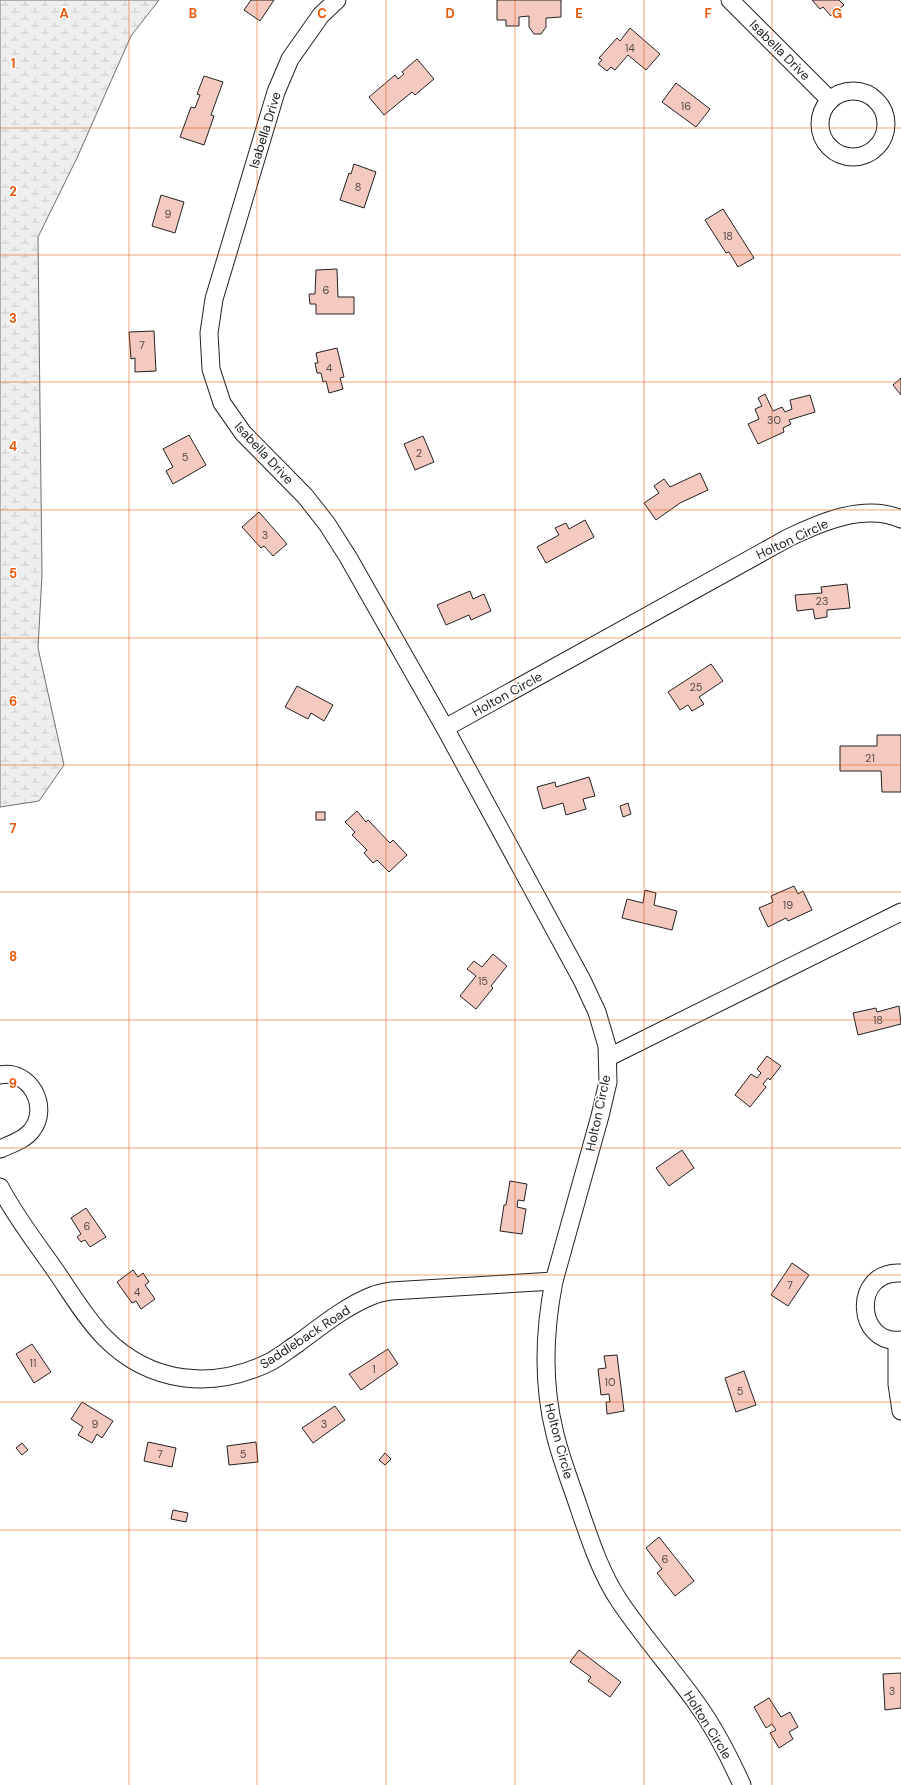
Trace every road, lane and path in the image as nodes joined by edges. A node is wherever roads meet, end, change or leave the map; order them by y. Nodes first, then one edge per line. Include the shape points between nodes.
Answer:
1 (337, 0) edge
2 (730, 0) edge
3 (830, 100) dead end
4 (901, 519) edge
5 (445, 728) junction
6 (901, 912) edge
7 (609, 1057) junction
8 (0, 1076) edge
9 (0, 1149) edge
10 (0, 1187) edge
11 (901, 1273) edge
12 (554, 1281) junction
13 (899, 1340) edge
14 (901, 1411) edge
15 (742, 1785) edge

1 - 5 street, Isabella Drive via 321,15 290,59 276,92 214,299 209,333 211,369 222,403 235,423 305,496 327,524
2 - 3 street, Isabella Drive
4 - 5 street, Holton Circle via 892,515 856,514 821,522 774,545
5 - 7 street, Holton Circle via 582,980 601,1024
6 - 7 street, Holton Circle
7 - 12 street, Holton Circle via 608,1082 600,1116
8 - 9 street via 15,1076 25,1081 38,1099 39,1110 32,1131
10 - 12 street, Saddleback Road via 18,1217 105,1338 142,1365 181,1378 206,1380 250,1371 271,1361 341,1313 374,1295 391,1291
11 - 13 street via 884,1276 875,1282 868,1291 865,1302 867,1319 876,1333
12 - 15 street, Holton Circle via 545,1344 548,1397 555,1433 588,1535 619,1601 696,1702 724,1747
13 - 14 street via 897,1384

